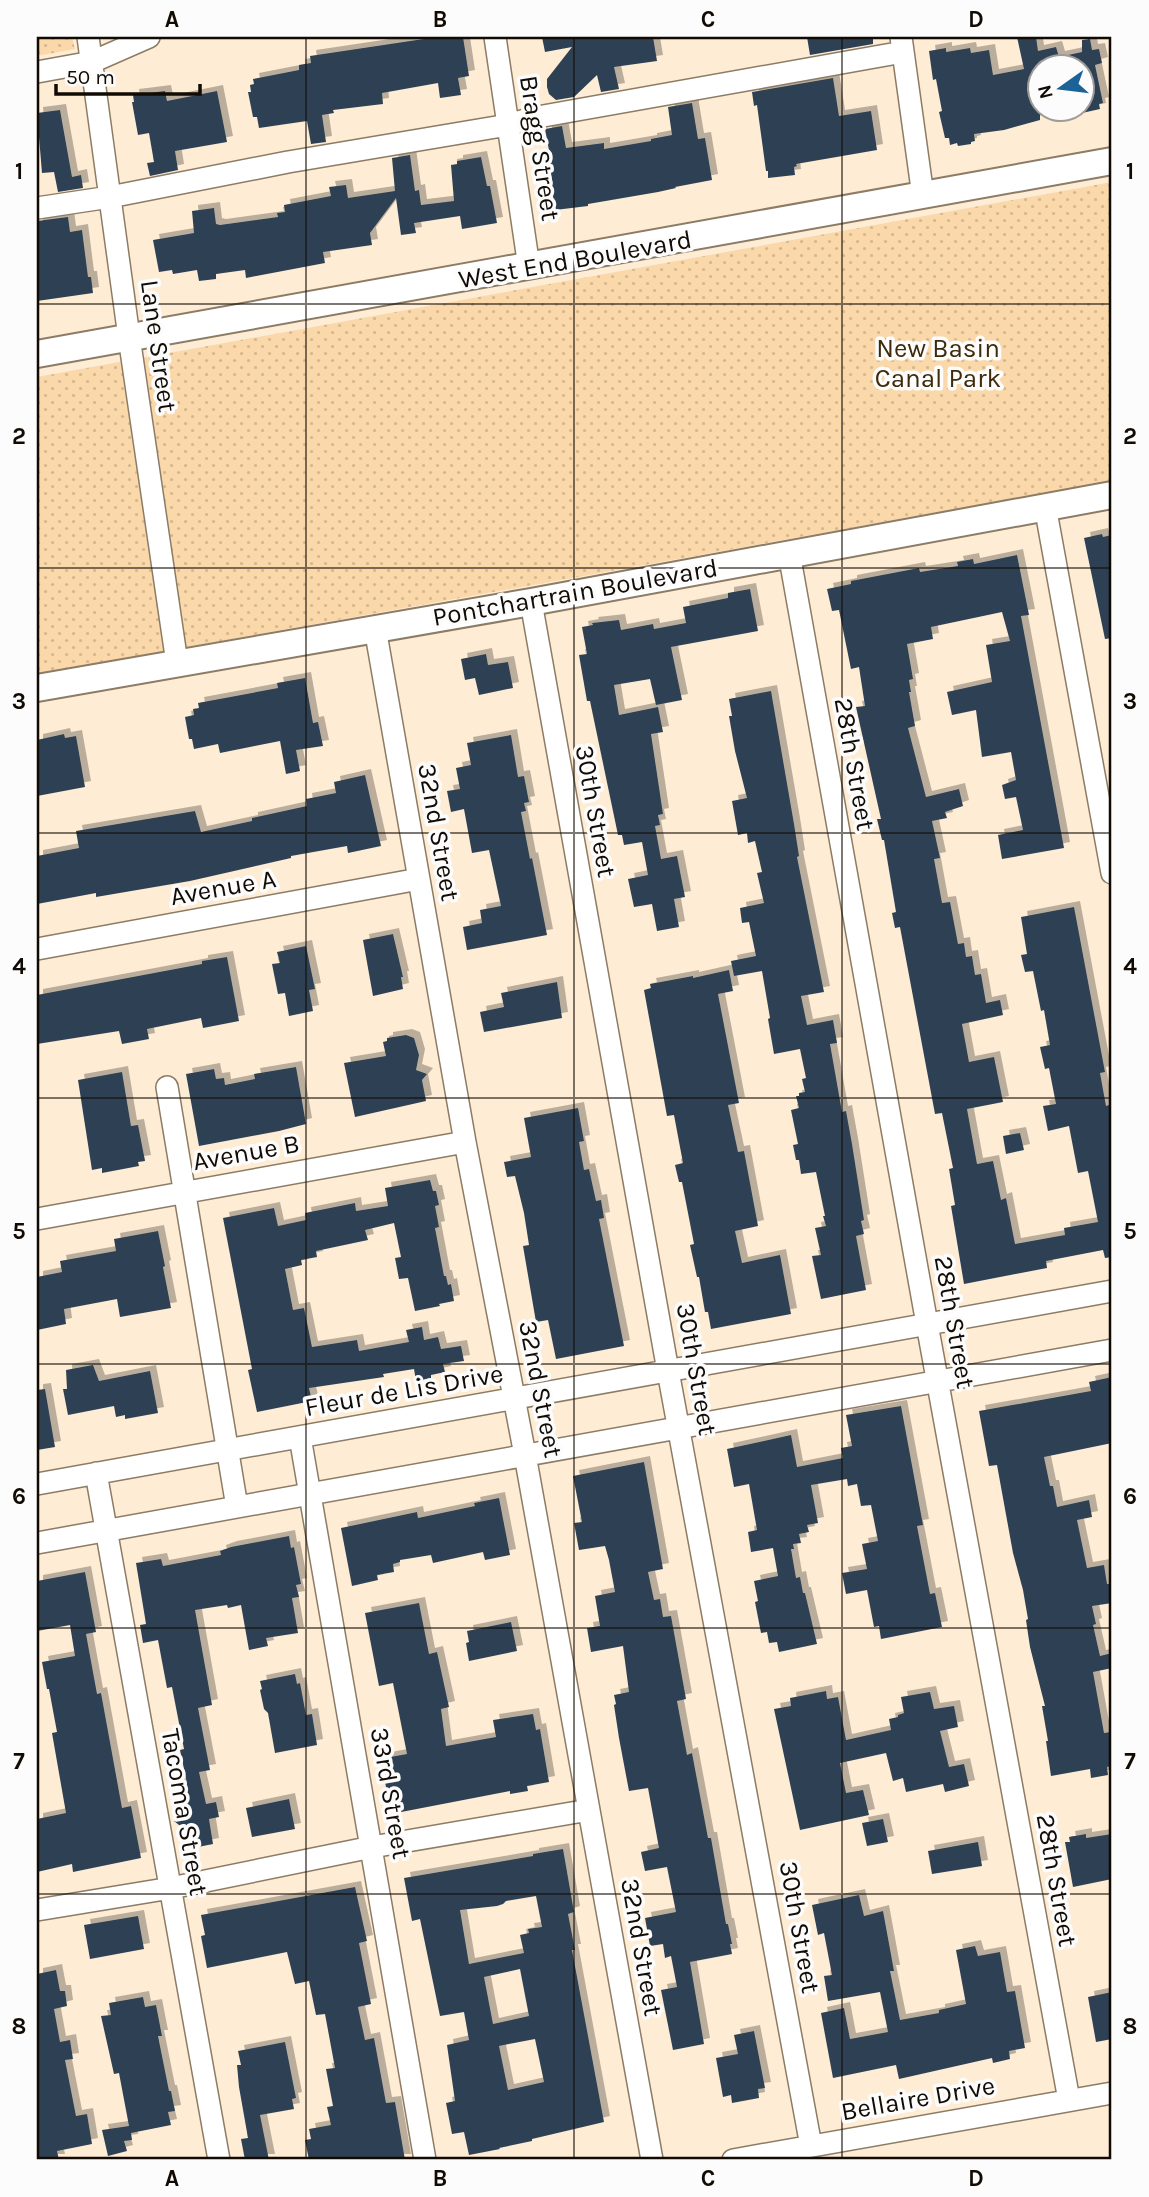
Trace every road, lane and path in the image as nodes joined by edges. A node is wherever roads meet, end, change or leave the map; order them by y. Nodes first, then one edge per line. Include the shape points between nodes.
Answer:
1 (88, 37) edge
2 (149, 37) edge
3 (495, 37) edge
4 (902, 44) edge
5 (92, 62) junction
6 (37, 72) edge
7 (508, 125) junction
8 (1112, 161) edge
9 (923, 196) junction
10 (110, 197) junction
11 (37, 208) edge
12 (529, 267) junction
13 (129, 337) junction
14 (37, 354) edge
15 (1112, 495) edge
16 (1045, 506) junction
17 (789, 553) junction
18 (531, 602) junction
19 (375, 628) junction
20 (177, 663) junction
21 (37, 688) edge
22 (1112, 873) edge
23 (419, 879) junction
24 (37, 949) edge
25 (167, 1087) dead end
26 (465, 1142) junction
27 (184, 1192) junction
28 (37, 1219) edge
29 (1112, 1291) edge
30 (927, 1324) junction
31 (1112, 1350) edge
32 (668, 1371) junction
33 (938, 1381) junction
34 (514, 1398) junction
35 (679, 1427) junction
36 (300, 1437) junction
37 (228, 1450) junction
38 (524, 1455) junction
39 (96, 1473) junction
40 (37, 1484) edge
41 (310, 1494) junction
42 (237, 1507) junction
43 (105, 1530) junction
44 (37, 1543) edge
45 (589, 1810) junction
46 (372, 1847) junction
47 (171, 1888) junction
48 (37, 1910) edge
49 (1112, 2093) edge
50 (1069, 2100) junction
51 (811, 2146) junction
52 (219, 2160) edge
53 (425, 2160) edge
54 (652, 2160) edge
55 (733, 2160) edge

1 - 5 street, Lane Street
2 - 5 street
3 - 7 street, Bragg Street
4 - 7 street
4 - 9 street
5 - 6 street
5 - 10 street, Lane Street
7 - 10 street
7 - 12 street, Bragg Street
8 - 9 main road, West End Boulevard
9 - 12 main road, West End Boulevard
10 - 11 street
10 - 13 street, Lane Street
12 - 13 main road, West End Boulevard
13 - 14 main road, West End Boulevard
13 - 20 street, Lane Street
15 - 16 main road, Pontchartrain Boulevard
16 - 17 main road, Pontchartrain Boulevard
16 - 22 street
17 - 18 main road, Pontchartrain Boulevard
17 - 30 street, 28th Street
18 - 19 main road, Pontchartrain Boulevard
18 - 32 street, 30th Street
19 - 20 main road, Pontchartrain Boulevard
19 - 23 street, 32nd Street
20 - 21 main road, Pontchartrain Boulevard
23 - 24 street, Avenue A
23 - 26 street, 32nd Street
25 - 27 street
26 - 27 street, Avenue B
26 - 34 street, 32nd Street
27 - 28 street, Avenue B
27 - 37 street
29 - 30 street, Fleur de Lis Drive
30 - 32 street, Fleur de Lis Drive
30 - 33 street, 28th Street
31 - 33 street
32 - 34 street, Fleur de Lis Drive
32 - 35 street, 30th Street
33 - 35 street
33 - 50 street, 28th Street
34 - 36 street, Fleur de Lis Drive
34 - 38 street, 32nd Street
35 - 38 street
35 - 51 street, 30th Street
36 - 37 street, Fleur de Lis Drive
36 - 41 street, 33rd Street
37 - 39 street, Fleur de Lis Drive
37 - 42 street
38 - 41 street
38 - 45 street, 32nd Street
39 - 40 street, Fleur de Lis Drive
39 - 43 street, Tacoma Street
41 - 42 street
41 - 46 street, 33rd Street
42 - 43 street
43 - 44 street
43 - 47 street, Tacoma Street
45 - 46 street
45 - 54 street, 32nd Street
46 - 47 street
46 - 53 street, 33rd Street
47 - 48 street
47 - 52 street, Tacoma Street
49 - 50 street, Bellaire Drive
50 - 51 street, Bellaire Drive
51 - 55 street, Bellaire Drive

